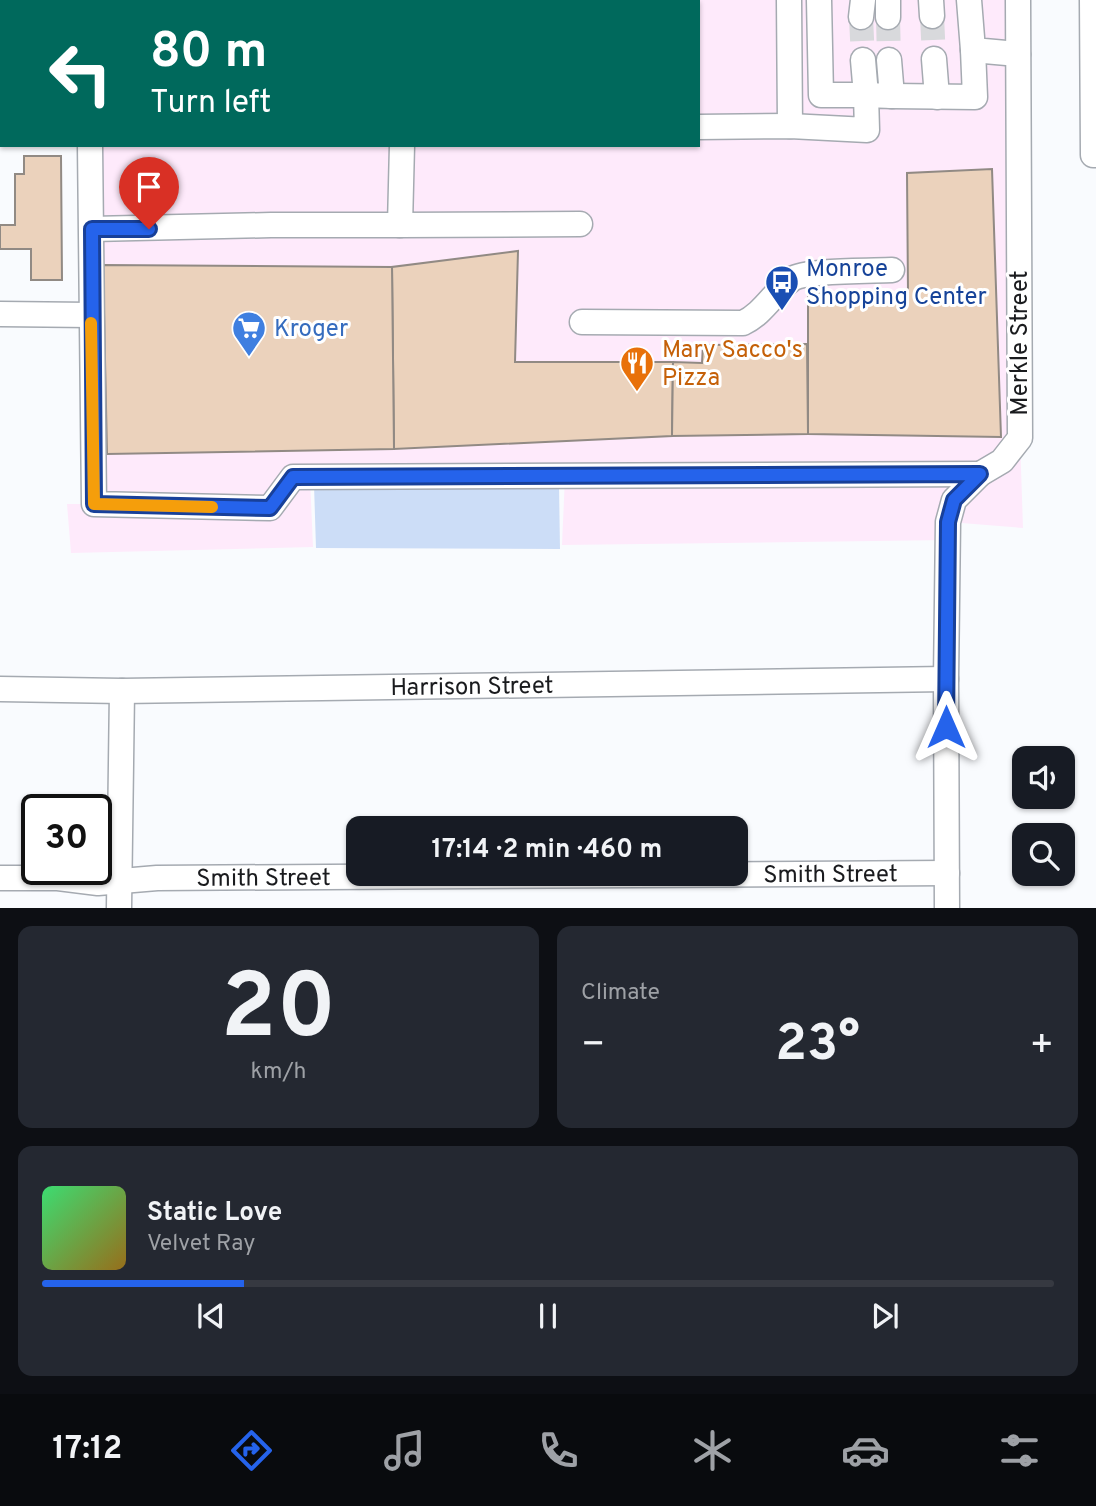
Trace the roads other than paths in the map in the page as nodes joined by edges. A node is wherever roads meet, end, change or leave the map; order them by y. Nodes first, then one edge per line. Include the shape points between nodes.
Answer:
1 (789, 0) edge
2 (819, 0) edge
3 (969, 0) edge
4 (1018, 0) edge
5 (1092, 0) edge
6 (973, 50) junction
7 (1018, 54) junction
8 (934, 59) tunnel mouth
9 (863, 60) tunnel mouth
10 (889, 60) tunnel mouth
11 (866, 96) junction
12 (892, 96) junction
13 (937, 97) junction
14 (790, 126) junction
15 (700, 127) edge
16 (90, 147) edge
17 (402, 147) edge
18 (1096, 155) edge
19 (580, 224) dead end
20 (400, 225) junction
21 (92, 229) junction
22 (892, 270) dead end
23 (3, 307) edge
24 (91, 315) junction
25 (582, 322) dead end
26 (980, 474) junction
27 (946, 678) junction
28 (0, 689) edge
29 (122, 691) junction
30 (947, 873) junction
31 (0, 878) edge
32 (120, 883) junction
33 (119, 908) edge
34 (947, 908) edge

1 - 14 street
2 - 11 street via 821,95
3 - 6 street
4 - 7 street, Merkle Street
5 - 18 street
6 - 7 street
6 - 13 street via 975,97
7 - 26 street, Merkle Street via 1020,438 1002,461
8 - 13 street
9 - 11 street
10 - 12 street
11 - 12 street
11 - 14 street via 867,130
12 - 13 street
14 - 15 street
16 - 21 street
17 - 20 street
19 - 20 street
20 - 21 street
21 - 24 street
22 - 25 street via 794,277 755,318 743,323
23 - 24 street
24 - 26 street via 94,504 270,508 293,477
26 - 27 street, Merkle Street via 954,500 948,522
27 - 29 street, Harrison Street
27 - 30 street, Merkle Street
28 - 29 street, Harrison Street
29 - 32 street
30 - 32 street, Smith Street via 171,878
30 - 34 street, Merkle Street
31 - 32 street, Smith Street
32 - 33 street

